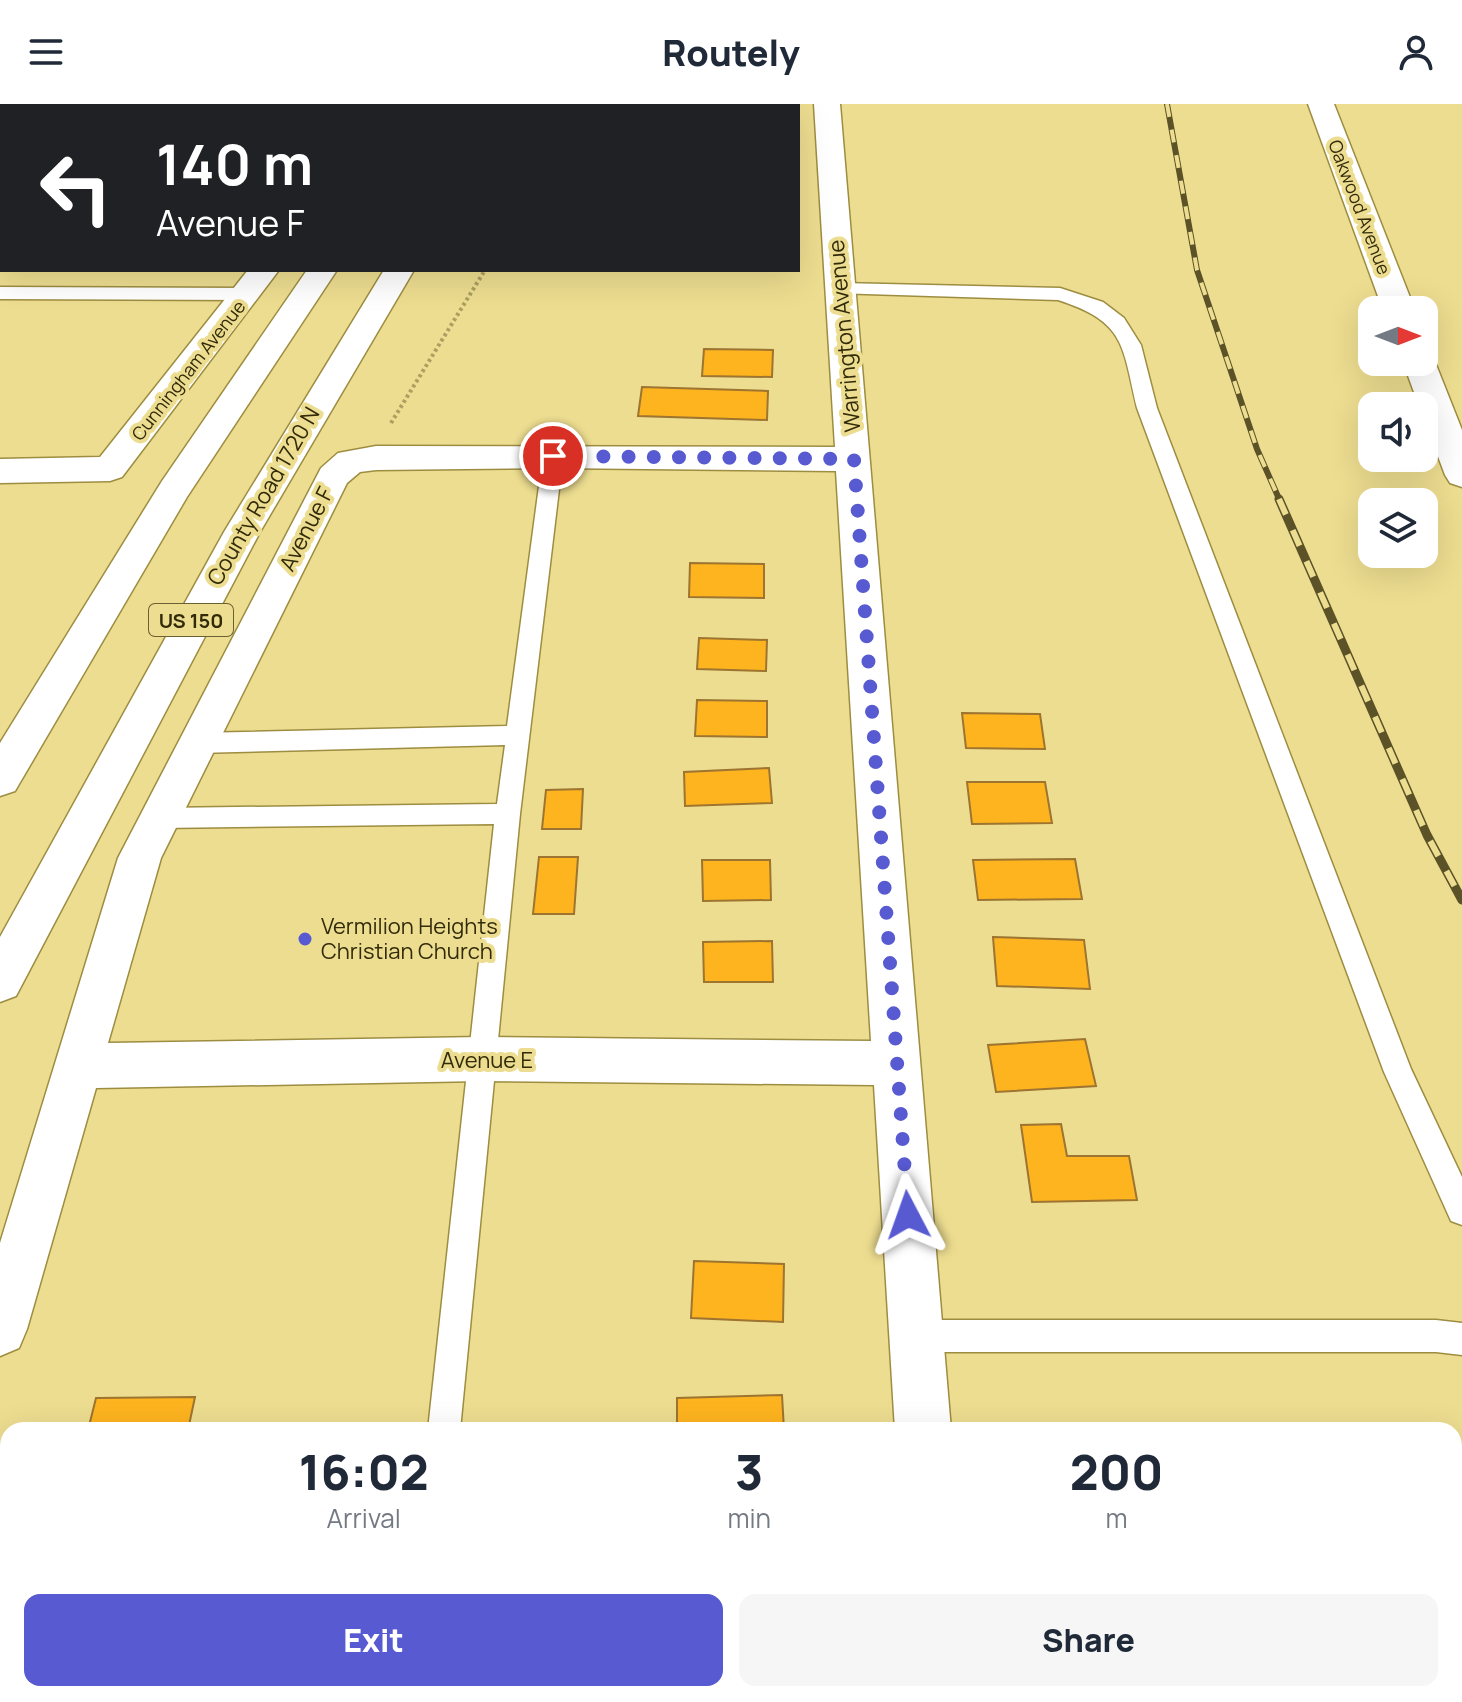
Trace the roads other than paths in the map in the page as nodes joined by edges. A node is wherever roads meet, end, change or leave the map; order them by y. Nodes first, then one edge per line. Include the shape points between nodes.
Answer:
1 (827, 104) edge
2 (1321, 104) edge
3 (321, 272) edge
4 (398, 272) edge
5 (255, 282) edge
6 (840, 289) junction
7 (0, 293) edge
8 (1394, 296) edge
9 (1424, 376) edge
10 (553, 456) junction
11 (854, 459) junction
12 (0, 471) edge
13 (1462, 475) edge
14 (520, 735) junction
15 (197, 743) junction
16 (0, 779) edge
17 (508, 814) junction
18 (160, 818) junction
19 (0, 981) edge
20 (482, 1059) junction
21 (898, 1063) junction
22 (77, 1066) junction
23 (1462, 1210) edge
24 (0, 1329) edge
25 (917, 1336) junction
26 (1462, 1339) edge
27 (445, 1422) edge
28 (922, 1422) edge

1 - 6 street, Warrington Avenue
2 - 8 street, Oakwood Avenue
3 - 16 street via 174,490
4 - 19 street, County Road 1720 N / US 150 via 202,600
5 - 7 lane
5 - 12 street, Cunningham Avenue via 110,469
6 - 11 street, Warrington Avenue
6 - 23 lane via 1060,294 1096,306 1117,322 1132,345 1147,408 1398,1072
9 - 13 street
10 - 11 street, Avenue F
10 - 14 lane
10 - 15 street, Avenue F via 350,461 333,476
11 - 21 street, Warrington Avenue
14 - 15 lane
14 - 17 lane
15 - 18 street, Avenue F
17 - 18 lane
17 - 20 lane
18 - 22 street, Avenue F via 140,858
20 - 21 street, Avenue E
20 - 22 street, Avenue E
20 - 27 lane
21 - 25 street, Warrington Avenue
22 - 24 street
25 - 26 lane
25 - 28 street, Warrington Avenue

